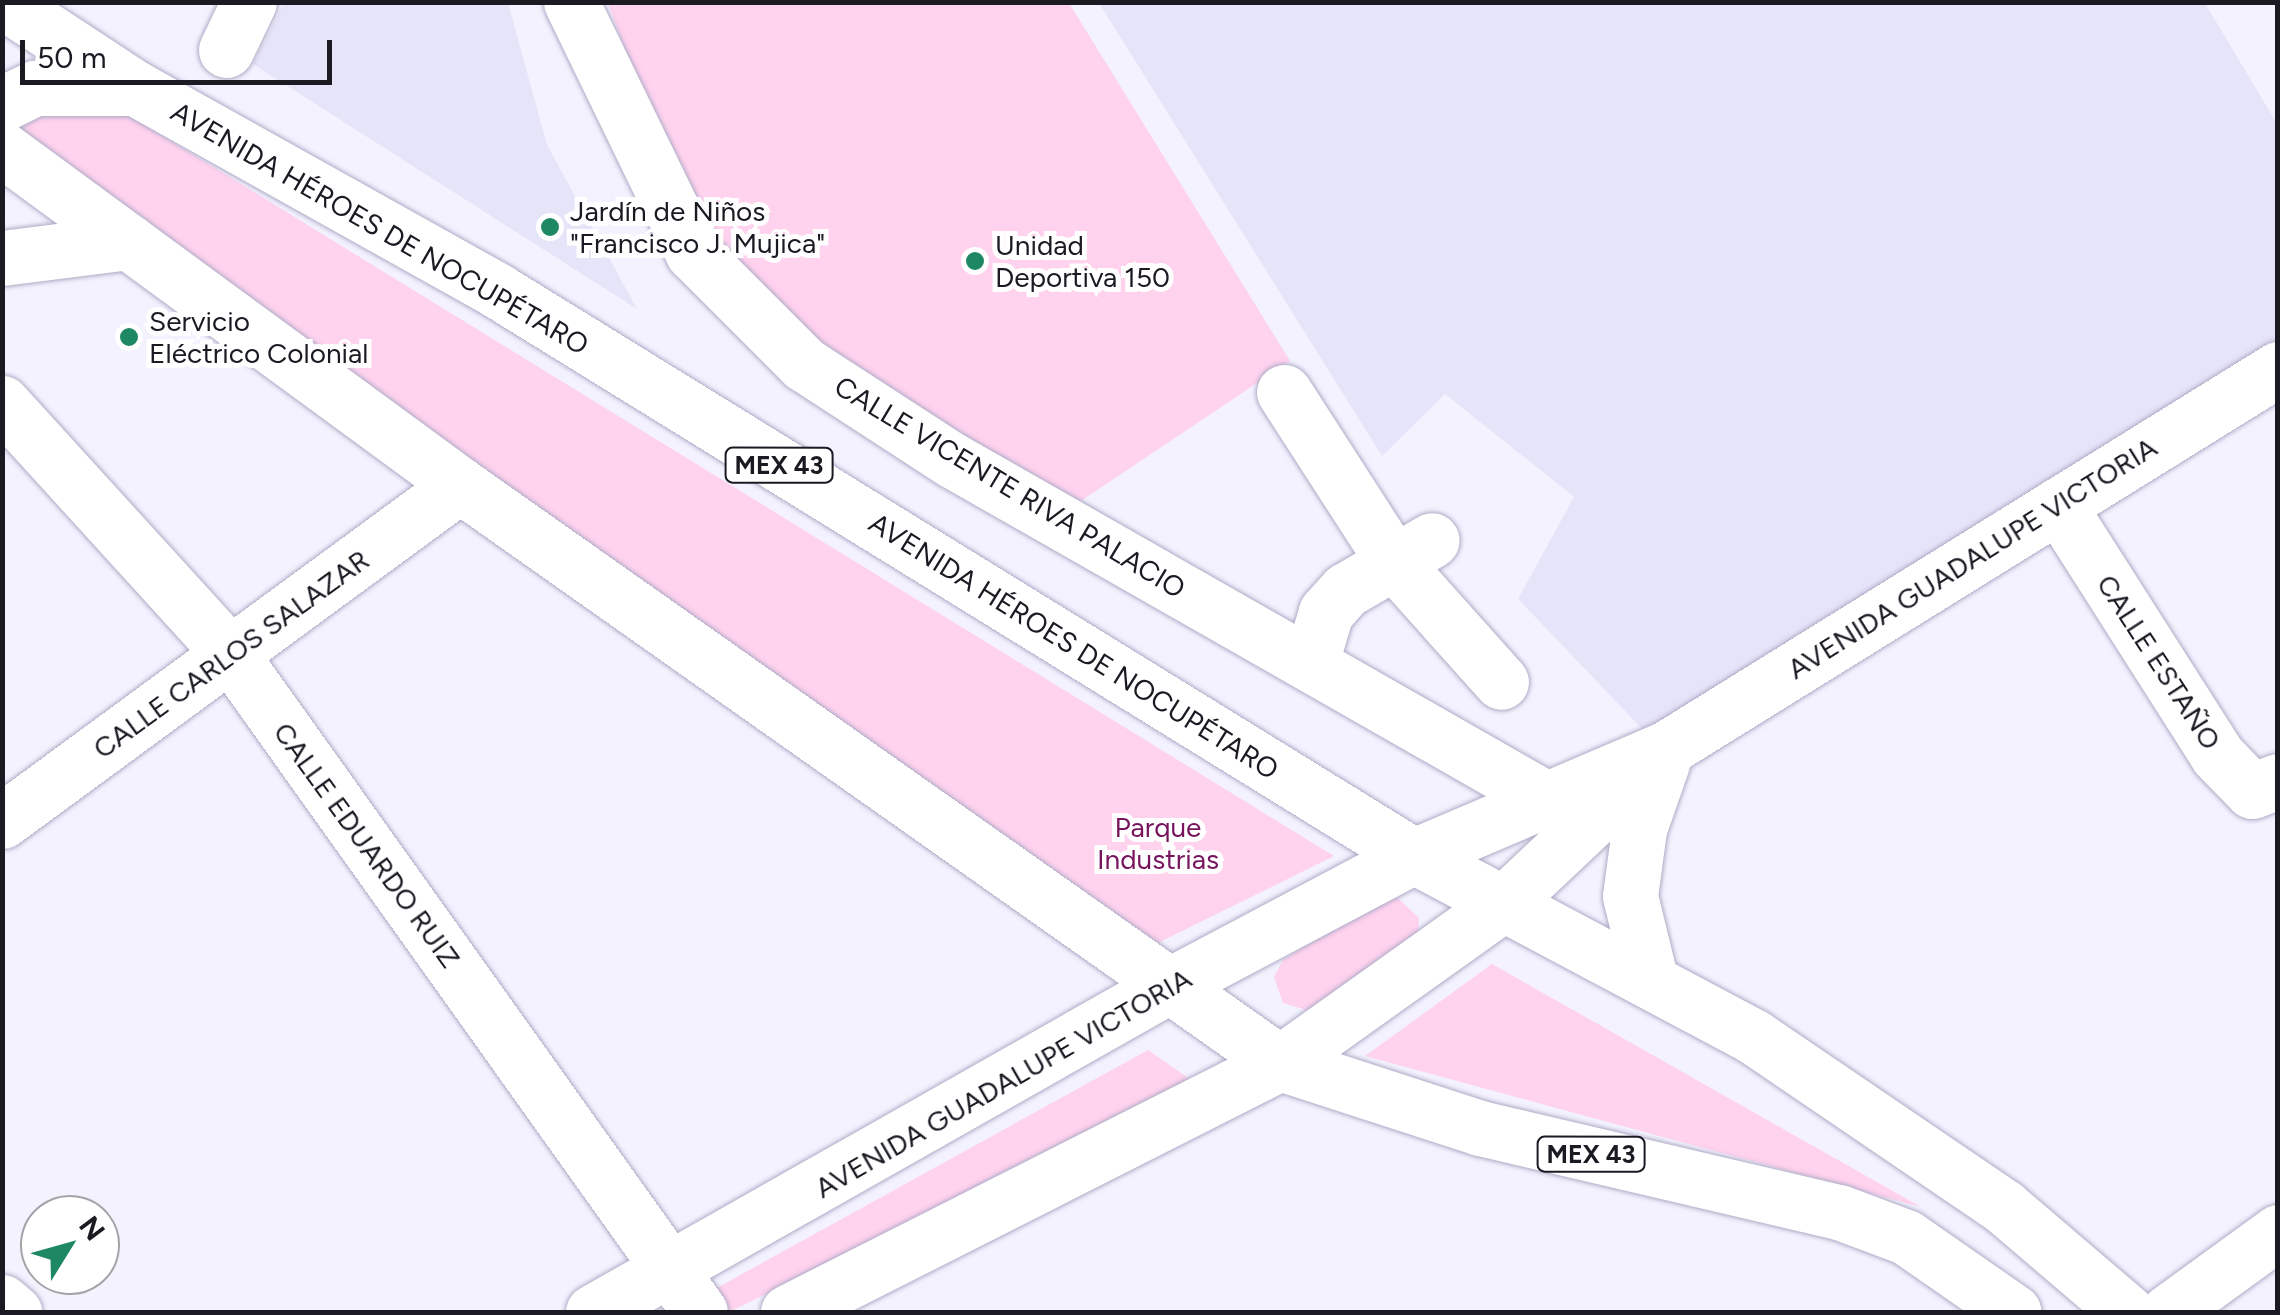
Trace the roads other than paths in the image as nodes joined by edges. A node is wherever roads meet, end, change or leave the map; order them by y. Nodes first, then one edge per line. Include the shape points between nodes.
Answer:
1 (4, 2) edge
2 (572, 2) edge
3 (136, 88) junction
4 (2, 104) edge
5 (2, 149) edge
6 (130, 242) junction
7 (2, 258) edge
8 (2278, 368) edge
9 (1284, 392) dead end
10 (2, 403) edge
11 (460, 486) junction
12 (2058, 505) junction
13 (1412, 550) junction
14 (231, 655) junction
15 (1311, 662) junction
16 (1501, 682) dead end
17 (1667, 748) junction
18 (2278, 782) edge
19 (1543, 797) junction
20 (2, 821) edge
21 (1414, 856) junction
22 (1503, 904) junction
23 (1650, 978) junction
24 (1172, 984) junction
25 (1280, 1063) junction
26 (2278, 1232) edge
27 (687, 1293) edge
28 (2, 1302) edge
29 (2187, 1307) edge
30 (14, 1312) edge
31 (593, 1312) edge
32 (788, 1312) edge
33 (2014, 1312) edge
34 (2127, 1312) edge

1 - 3 main road, AVENIDA HÉROES DE NOCUPÉTARO / MEX 43
2 - 15 main road, CALLE VICENTE RIVA PALACIO via 693,253 751,320 952,460
3 - 4 main road via 35,88
3 - 21 main road, AVENIDA HÉROES DE NOCUPÉTARO / MEX 43 via 498,292
5 - 6 main road, MEX 43
6 - 7 main road
6 - 11 main road, MEX 43
8 - 12 main road, AVENIDA GUADALUPE VICTORIA
9 - 13 main road
10 - 14 main road, CALLE EDUARDO RUIZ
11 - 14 main road, CALLE CARLOS SALAZAR
11 - 24 main road, MEX 43
12 - 17 main road, AVENIDA GUADALUPE VICTORIA
12 - 18 main road, CALLE ESTAÑO via 2217,755 2252,791
13 - 15 main road via 1326,612
13 - 16 main road
14 - 20 main road, CALLE CARLOS SALAZAR
14 - 27 main road, CALLE EDUARDO RUIZ
15 - 19 main road, CALLE VICENTE RIVA PALACIO
17 - 19 main road, AVENIDA GUADALUPE VICTORIA
17 - 22 main road
17 - 23 main road via 1638,829 1630,896
19 - 21 main road, AVENIDA GUADALUPE VICTORIA
21 - 22 main road, AVENIDA HÉROES DE NOCUPÉTARO / MEX 43
21 - 24 main road, AVENIDA GUADALUPE VICTORIA
22 - 23 main road, AVENIDA HÉROES DE NOCUPÉTARO / MEX 43
22 - 25 main road
23 - 34 main road, AVENIDA HÉROES DE NOCUPÉTARO / MEX 43 via 1990,1196
24 - 25 main road, MEX 43
24 - 27 main road, AVENIDA GUADALUPE VICTORIA
25 - 32 main road
25 - 33 main road, MEX 43 via 1480,1128 1839,1212 1906,1237
26 - 29 main road
27 - 31 main road, AVENIDA GUADALUPE VICTORIA
28 - 30 main road

